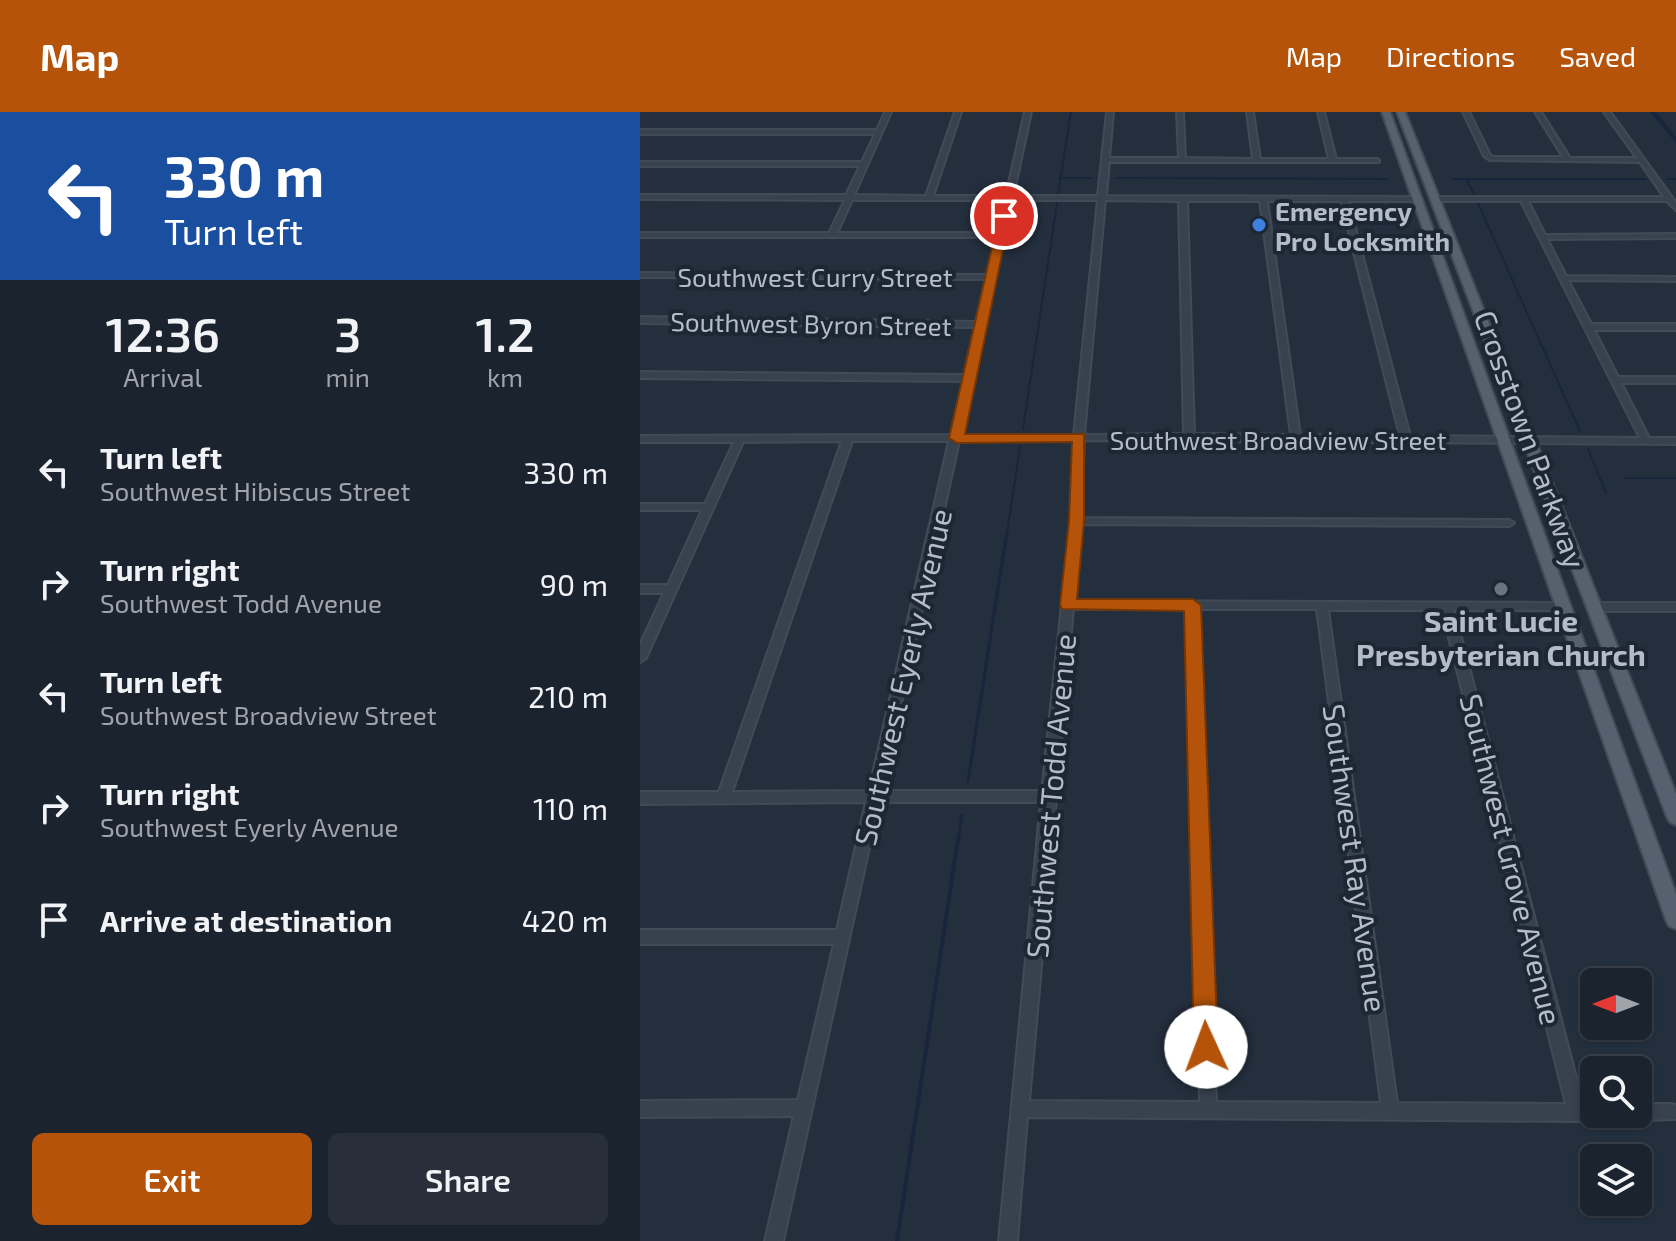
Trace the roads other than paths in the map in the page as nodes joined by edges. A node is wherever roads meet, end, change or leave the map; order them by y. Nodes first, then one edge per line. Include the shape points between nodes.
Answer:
1 (888, 112) edge
2 (958, 112) edge
3 (1028, 112) edge
4 (1110, 112) edge
5 (1180, 112) edge
6 (1250, 112) edge
7 (1321, 112) edge
8 (1386, 112) edge
9 (1401, 112) edge
10 (1466, 112) edge
11 (1538, 112) edge
12 (1607, 112) edge
13 (640, 132) edge
14 (878, 132) junction
15 (1106, 160) junction
16 (1182, 160) junction
17 (1568, 160) junction
18 (1643, 160) junction
19 (1257, 161) junction
20 (1333, 161) junction
21 (1377, 161) dead end
22 (640, 164) edge
23 (864, 164) junction
24 (640, 197) edge
25 (849, 198) junction
26 (929, 198) junction
27 (1008, 198) junction
28 (1101, 198) junction
29 (1183, 198) junction
30 (1263, 198) junction
31 (1344, 198) junction
32 (1417, 199) junction
33 (1435, 199) junction
34 (1523, 199) junction
35 (1670, 199) junction
36 (1676, 208) edge
37 (640, 235) edge
38 (832, 235) junction
39 (1000, 235) junction
40 (1676, 236) edge
41 (1542, 237) junction
42 (640, 275) edge
43 (991, 277) junction
44 (1563, 278) junction
45 (1676, 279) edge
46 (640, 320) edge
47 (981, 325) junction
48 (1588, 327) junction
49 (1676, 327) edge
50 (640, 375) edge
51 (969, 378) junction
52 (1615, 380) junction
53 (1676, 380) edge
54 (1079, 437) junction
55 (1189, 437) junction
56 (957, 438) junction
57 (1296, 438) junction
58 (640, 439) edge
59 (848, 439) junction
60 (1406, 439) junction
61 (739, 440) junction
62 (1505, 441) junction
63 (1529, 441) junction
64 (1646, 441) junction
65 (1676, 441) edge
66 (640, 507) edge
67 (707, 507) junction
68 (1076, 521) junction
69 (1509, 523) dead end
70 (640, 589) edge
71 (671, 589) junction
72 (1068, 605) junction
73 (1193, 605) junction
74 (1322, 606) junction
75 (1447, 606) junction
76 (1563, 606) junction
77 (1595, 607) junction
78 (1676, 607) edge
79 (640, 658) edge
80 (1048, 796) junction
81 (724, 797) junction
82 (875, 797) junction
83 (640, 798) edge
84 (1676, 817) edge
85 (1676, 920) edge
86 (640, 937) edge
87 (841, 937) junction
88 (1580, 1094) edge
89 (804, 1108) junction
90 (640, 1109) edge
91 (1021, 1109) junction
92 (1390, 1109) junction
93 (1208, 1110) junction
94 (1580, 1112) edge
95 (1652, 1112) edge
96 (1672, 1112) dead end
97 (774, 1241) edge
98 (1008, 1241) edge

1 - 14 street
2 - 26 street
3 - 27 street, Southwest Eyerly Avenue
4 - 15 street, Southwest Todd Avenue
5 - 16 street
6 - 19 street
7 - 20 street
8 - 32 main road, Crosstown Parkway
9 - 33 main road, Crosstown Parkway
10 - 17 street via 1492,159
11 - 17 street
12 - 18 street
13 - 14 street
14 - 23 street
15 - 16 street
15 - 28 street, Southwest Todd Avenue
16 - 19 street
17 - 18 street
18 - 35 street
19 - 20 street
20 - 21 street
22 - 23 street
23 - 25 street
24 - 25 street
25 - 26 street
25 - 38 street
26 - 27 street
27 - 28 street
27 - 39 street, Southwest Eyerly Avenue
28 - 29 street
28 - 54 street, Southwest Todd Avenue
29 - 30 street
29 - 55 street
30 - 31 street
30 - 57 street
31 - 32 street
31 - 60 street
32 - 62 main road, Crosstown Parkway
33 - 34 street
33 - 63 main road, Crosstown Parkway
34 - 35 street
34 - 41 street
35 - 36 street
37 - 38 street
38 - 39 street
39 - 43 street, Southwest Eyerly Avenue
40 - 41 street
41 - 44 street
42 - 43 street, Southwest Curry Street
43 - 47 street, Southwest Eyerly Avenue
44 - 45 street
44 - 48 street
46 - 47 street, Southwest Byron Street
47 - 51 street, Southwest Eyerly Avenue
48 - 49 street
48 - 52 street
50 - 51 street
51 - 56 street, Southwest Eyerly Avenue
52 - 53 street
52 - 64 street
54 - 55 street, Southwest Broadview Street
54 - 56 street, Southwest Broadview Street
54 - 68 street, Southwest Todd Avenue
55 - 57 street, Southwest Broadview Street
56 - 59 street, Southwest Broadview Street
56 - 82 street, Southwest Eyerly Avenue
57 - 60 street, Southwest Broadview Street
58 - 61 street, Southwest Broadview Street
59 - 61 street, Southwest Broadview Street
59 - 81 street
60 - 62 street, Southwest Broadview Street
61 - 67 street
62 - 63 street, Southwest Broadview Street
62 - 76 main road, Crosstown Parkway
63 - 64 street, Southwest Broadview Street
63 - 77 main road, Crosstown Parkway
64 - 65 street, Southwest Broadview Street
66 - 67 street
67 - 71 street
68 - 69 street
68 - 72 street, Southwest Todd Avenue
70 - 71 street
71 - 79 street
72 - 73 street
72 - 80 street, Southwest Todd Avenue
73 - 74 street
73 - 93 street
74 - 75 street
74 - 92 street, Southwest Ray Avenue
75 - 76 street
75 - 88 street, Southwest Grove Avenue
76 - 85 main road, Crosstown Parkway
77 - 78 street
77 - 84 main road, Crosstown Parkway
80 - 82 street
80 - 91 street, Southwest Todd Avenue
81 - 82 street
81 - 83 street
82 - 87 street, Southwest Eyerly Avenue
86 - 87 street
87 - 89 street, Southwest Eyerly Avenue
89 - 90 street
89 - 97 street, Southwest Eyerly Avenue
91 - 93 street
91 - 98 street, Southwest Todd Avenue
92 - 93 street
92 - 94 street
95 - 96 street

